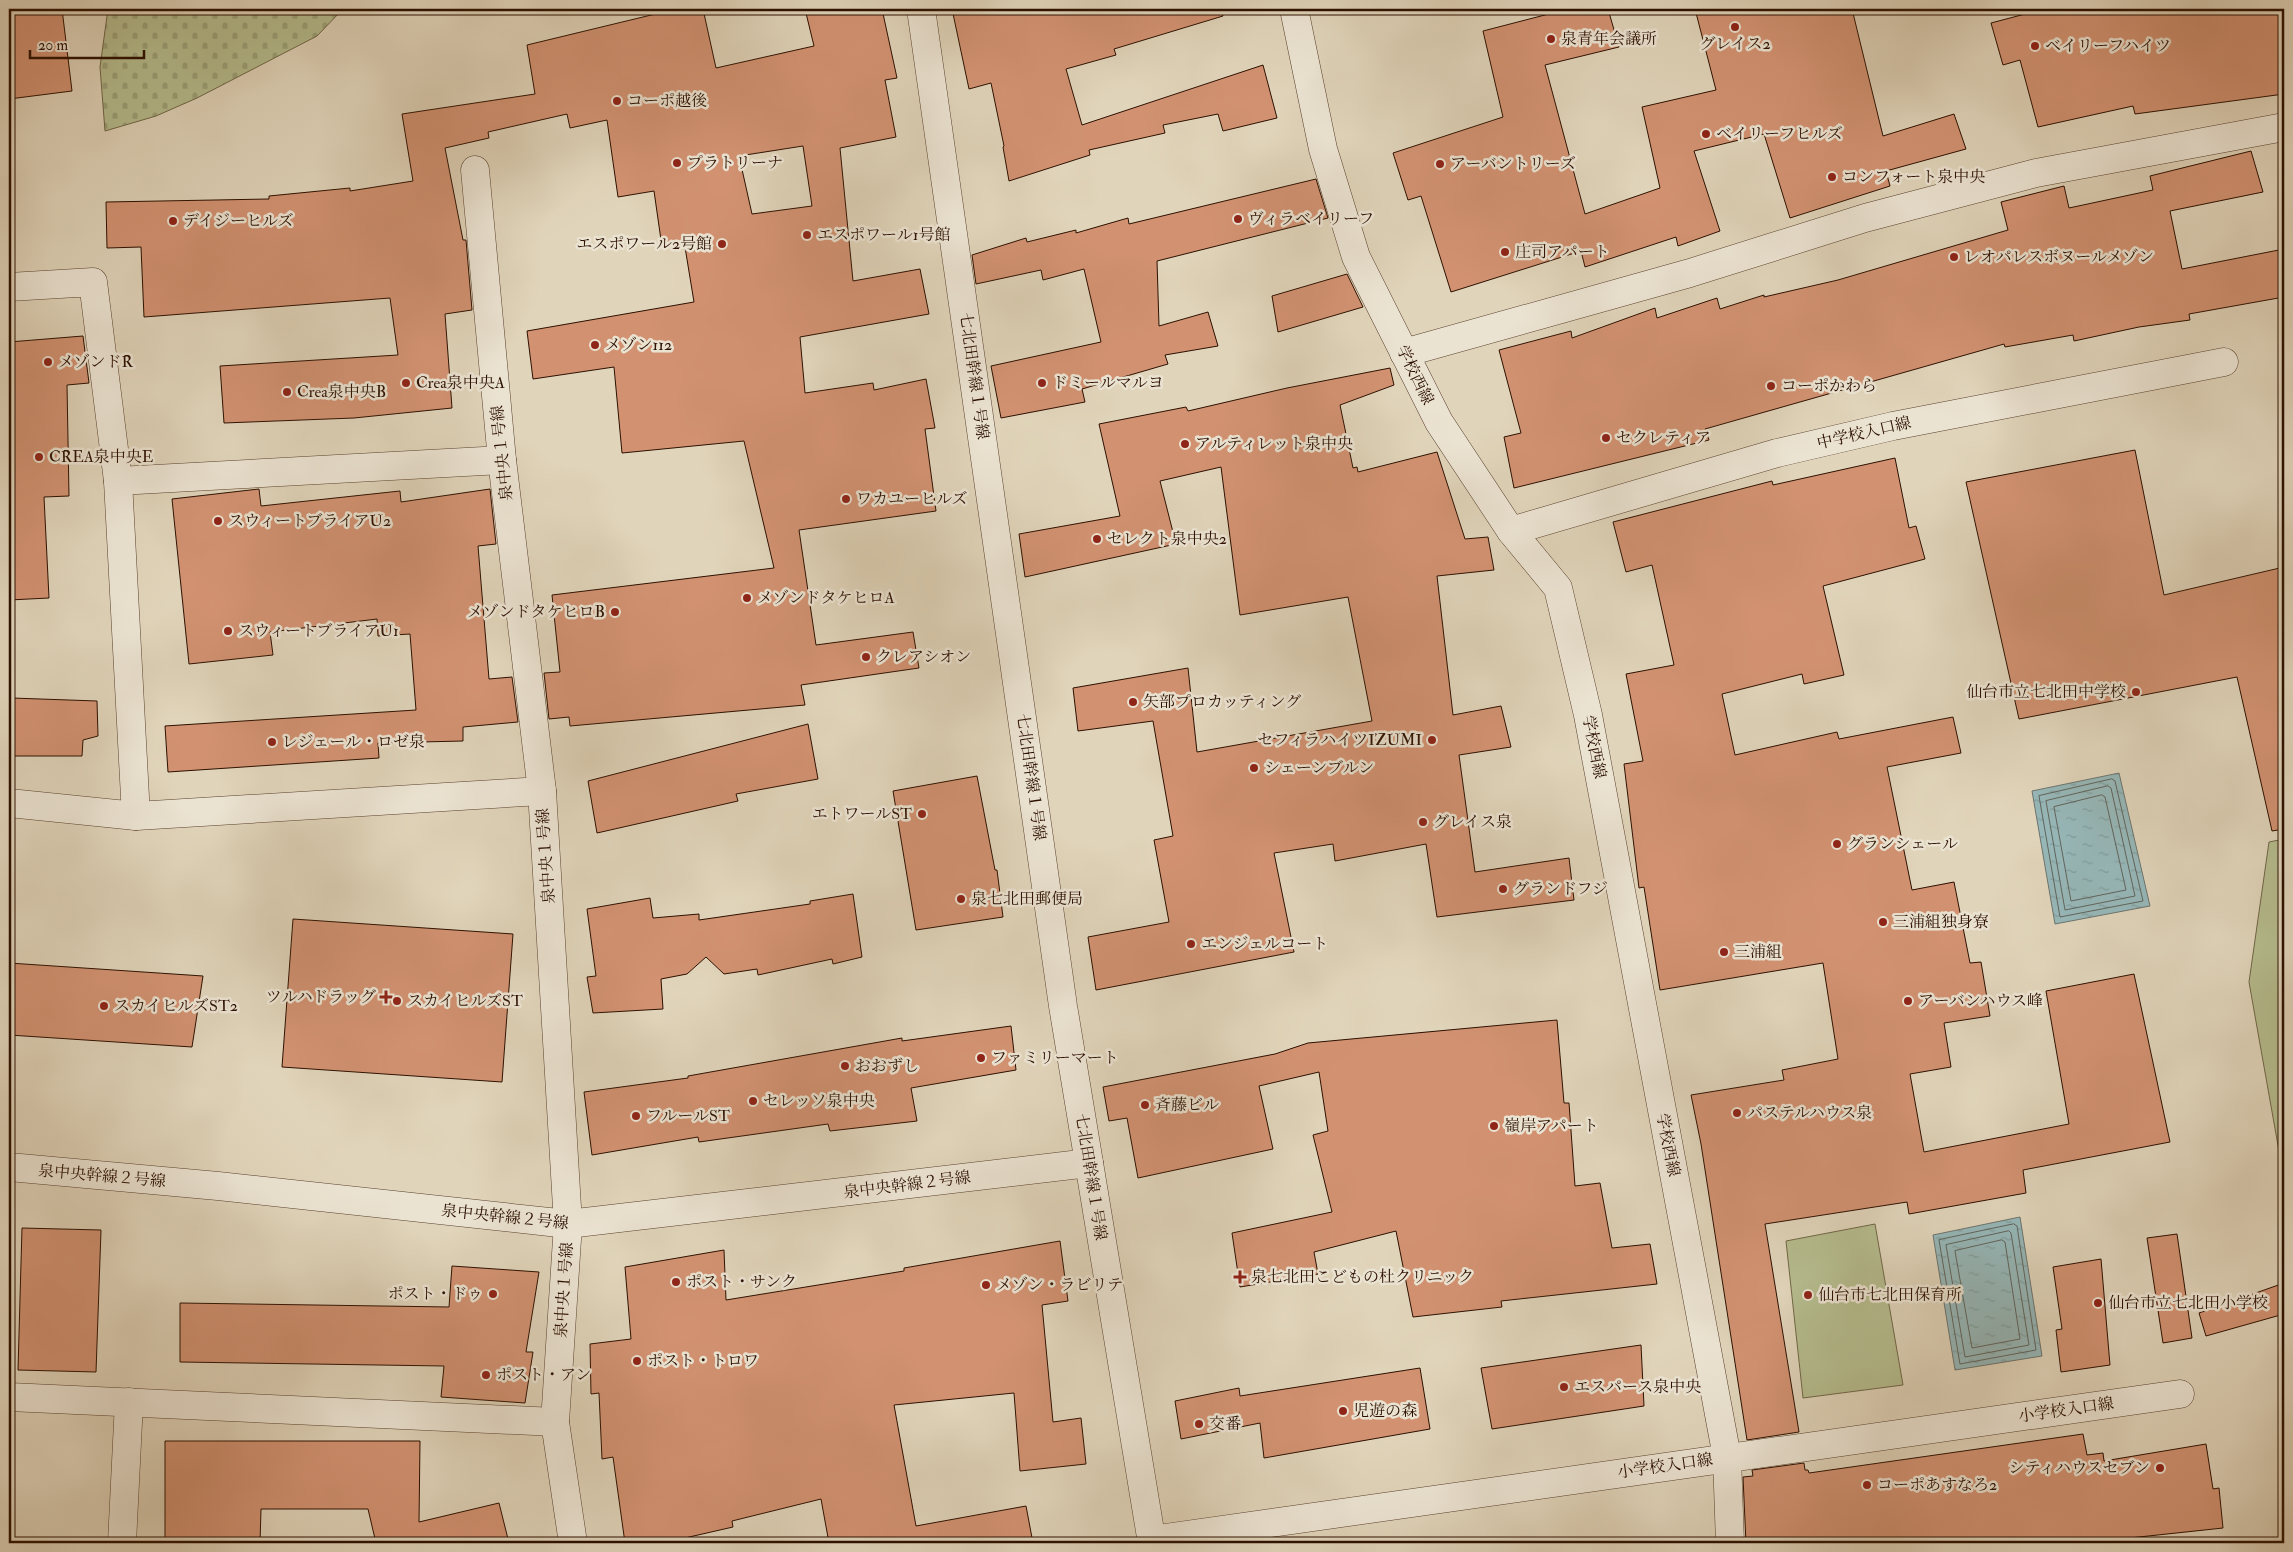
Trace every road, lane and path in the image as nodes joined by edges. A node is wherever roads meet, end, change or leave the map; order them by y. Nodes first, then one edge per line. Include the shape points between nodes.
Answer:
1 (922, 9) edge
2 (1294, 9) edge
3 (2284, 128) edge
4 (475, 170) dead end
5 (9, 287) edge
6 (1404, 353) junction
7 (2224, 362) dead end
8 (502, 460) junction
9 (118, 481) junction
10 (1511, 531) junction
11 (542, 791) junction
12 (9, 803) edge
13 (136, 816) junction
14 (1089, 1163) junction
15 (9, 1167) edge
16 (568, 1224) junction
17 (2180, 1394) dead end
18 (9, 1398) edge
19 (130, 1402) junction
20 (555, 1422) junction
21 (1727, 1457) junction
22 (1151, 1541) edge
23 (122, 1543) edge
24 (573, 1543) edge
25 (1730, 1543) edge

1 - 14 street, 七北田幹線１号線 via 1063,1006
2 - 6 street, 学校西線 via 1323,149 1356,257
3 - 6 street via 2036,173 1865,218 1690,273
4 - 8 street, 泉中央１号線
5 - 9 street via 93,282
6 - 10 street, 学校西線 via 1439,422
7 - 10 street, 中学校入口線 via 1893,426 1777,453
8 - 9 street
8 - 11 street, 泉中央１号線
9 - 13 street
10 - 21 street, 学校西線 via 1558,588 1588,715
11 - 13 street
11 - 16 street, 泉中央１号線
12 - 13 street
14 - 16 street, 泉中央幹線２号線
14 - 22 street, 七北田幹線１号線
15 - 16 street, 泉中央幹線２号線
16 - 20 street, 泉中央１号線
17 - 21 street, 小学校入口線
18 - 19 street
19 - 20 street
19 - 23 street
20 - 24 street, 泉中央１号線
21 - 22 street, 小学校入口線
21 - 25 street, 学校西線

